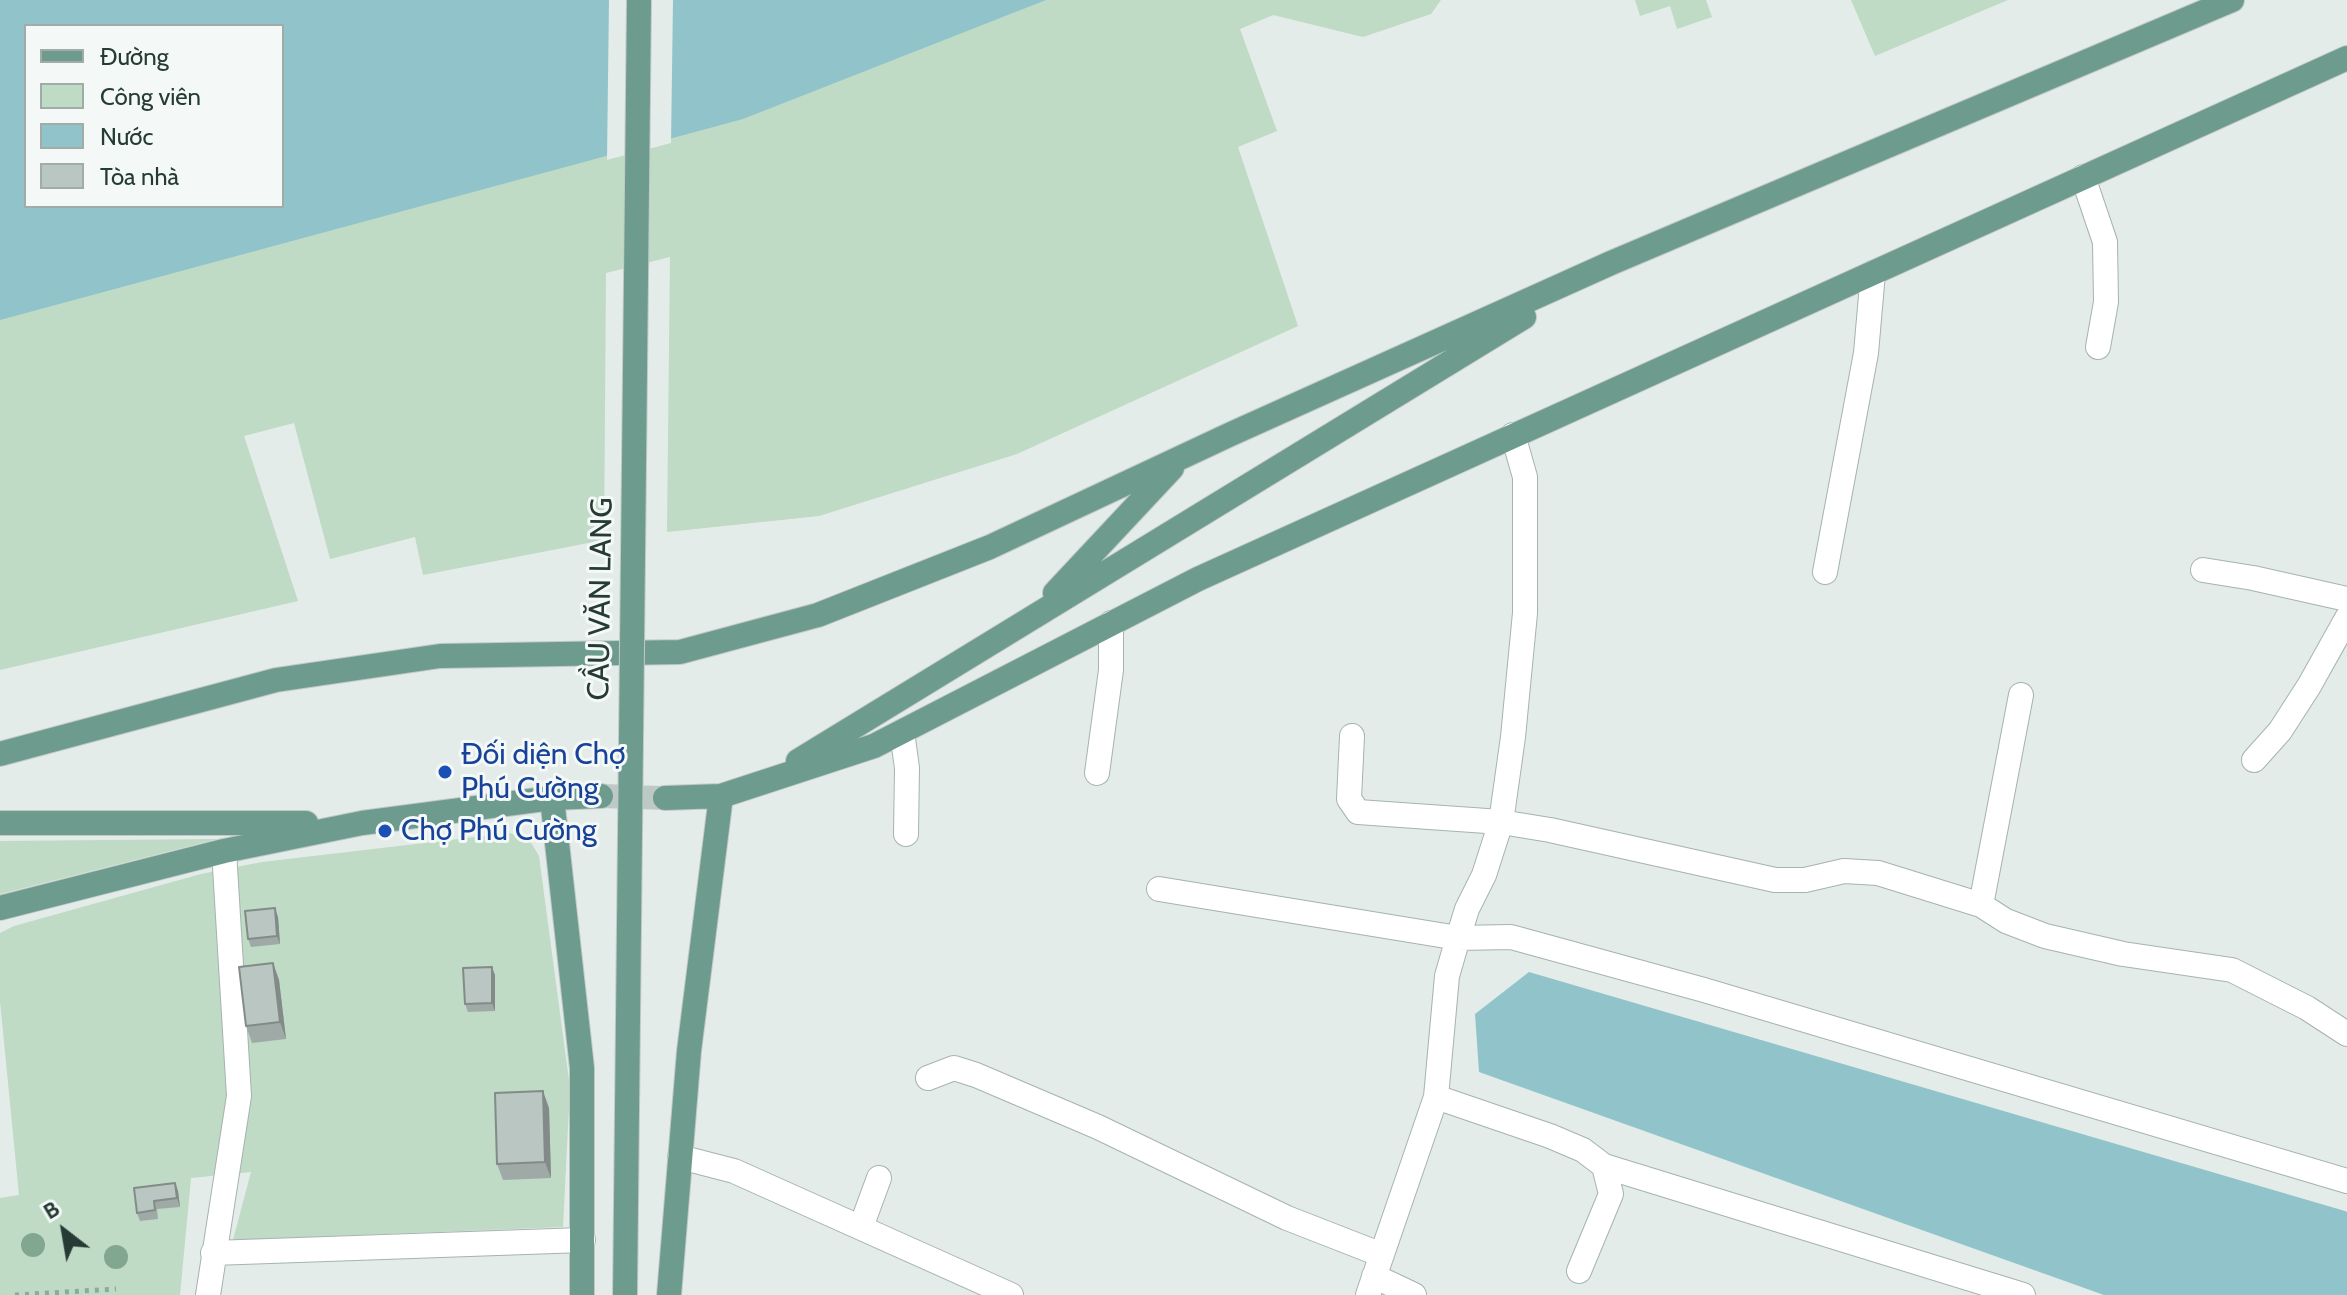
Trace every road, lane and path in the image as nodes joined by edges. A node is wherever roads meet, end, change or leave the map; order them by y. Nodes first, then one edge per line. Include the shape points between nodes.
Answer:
1 (639, 0) edge
2 (2232, 0) edge
3 (2347, 58) edge
4 (2083, 177) junction
5 (1611, 263) junction
6 (1873, 273) junction
7 (2098, 347) dead end
8 (1513, 435) junction
9 (1182, 457) junction
10 (2203, 570) dead end
11 (1825, 572) dead end
12 (2347, 599) edge
13 (1034, 615) junction
14 (2347, 618) edge
15 (1111, 623) junction
16 (2021, 695) dead end
17 (902, 732) junction
18 (1352, 736) dead end
19 (0, 754) edge
20 (2254, 760) dead end
21 (1097, 773) dead end
22 (764, 782) junction
23 (601, 796) tunnel mouth
24 (721, 796) junction
25 (552, 798) junction
26 (665, 798) tunnel mouth
27 (1501, 822) junction
28 (0, 823) edge
29 (362, 823) junction
30 (906, 834) dead end
31 (224, 851) junction
32 (1159, 889) dead end
33 (1981, 905) junction
34 (0, 908) edge
35 (1458, 938) junction
36 (2347, 1034) edge
37 (928, 1078) dead end
38 (1436, 1097) junction
39 (680, 1157) junction
40 (1604, 1166) junction
41 (879, 1178) dead end
42 (2347, 1181) edge
43 (861, 1227) junction
44 (583, 1240) junction
45 (213, 1253) junction
46 (1579, 1271) dead end
47 (1375, 1276) edge
48 (116, 1289) dead end
49 (15, 1295) edge
50 (208, 1295) edge
51 (582, 1295) edge
52 (625, 1295) edge
53 (669, 1295) edge
54 (1011, 1295) edge
55 (1414, 1295) edge
56 (2023, 1295) edge

1 - 52 main road, CẦU VĂN LANG, bridge
2 - 5 main road
3 - 4 main road
4 - 6 main road
4 - 7 street via 2105,242 2106,302
5 - 9 main road
5 - 13 main road
6 - 8 main road
6 - 11 street via 1866,353
8 - 15 main road
8 - 27 street via 1525,477 1525,613
9 - 13 main road
9 - 19 main road via 990,547 818,615 680,652 440,656 276,680
10 - 12 street
13 - 22 main road
14 - 20 street via 2280,731
15 - 17 main road
15 - 21 street via 1111,670
16 - 33 street
17 - 22 main road
17 - 30 street
18 - 27 street via 1349,799 1358,812
22 - 24 main road
23 - 25 main road
24 - 26 main road
24 - 39 main road
25 - 29 main road
25 - 44 main road via 582,1068
27 - 33 street via 1775,880 1844,871 1878,873
27 - 35 street
28 - 29 main road
29 - 31 main road
31 - 34 main road
31 - 45 street via 239,1096
32 - 35 street
33 - 36 street via 2045,936 2232,970
35 - 38 street via 1447,976
35 - 42 street via 1511,937
37 - 47 street via 954,1068 1098,1127 1287,1218
38 - 40 street via 1550,1136
38 - 47 street
39 - 43 street via 734,1171
39 - 53 main road
40 - 46 street via 1611,1194
40 - 56 street
41 - 43 street
43 - 54 street
44 - 45 street
44 - 51 main road
45 - 50 street
47 - 55 street
48 - 49 path

